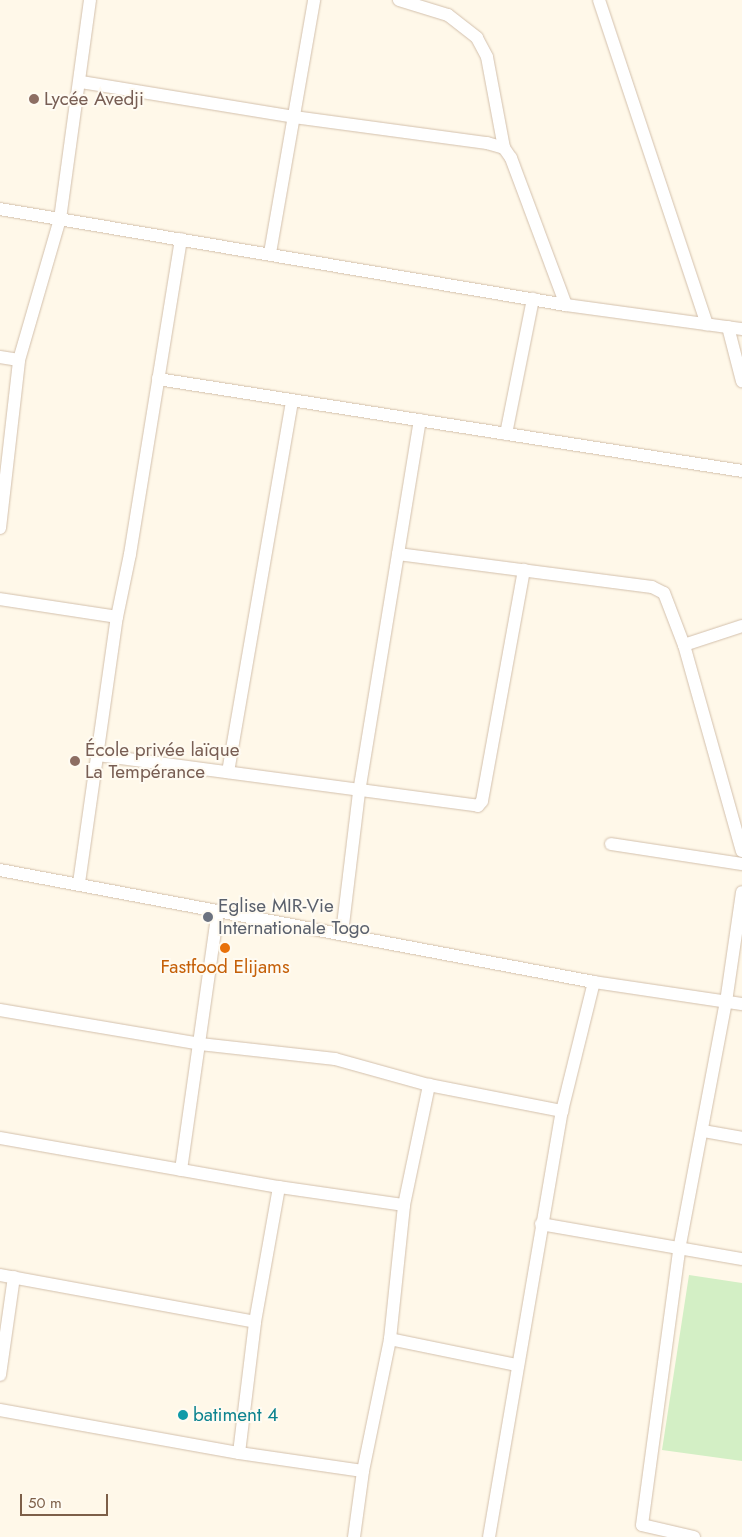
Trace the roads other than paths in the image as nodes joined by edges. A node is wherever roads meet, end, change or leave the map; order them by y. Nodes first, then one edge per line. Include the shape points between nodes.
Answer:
1 (90, 0) edge
2 (314, 0) edge
3 (406, 0) edge
4 (599, 0) edge
5 (81, 82) junction
6 (294, 118) junction
7 (504, 148) junction
8 (0, 209) edge
9 (60, 219) junction
10 (181, 239) junction
11 (270, 253) junction
12 (533, 299) junction
13 (566, 305) junction
14 (707, 325) junction
15 (728, 327) junction
16 (742, 329) edge
17 (0, 357) edge
18 (19, 360) junction
19 (158, 379) junction
20 (742, 381) edge
21 (292, 400) junction
22 (420, 420) junction
23 (506, 434) junction
24 (742, 471) edge
25 (0, 528) edge
26 (398, 554) junction
27 (524, 570) junction
28 (0, 599) edge
29 (116, 617) junction
30 (742, 626) edge
31 (684, 645) junction
32 (98, 755) junction
33 (228, 772) junction
34 (358, 792) junction
35 (611, 844) dead end
36 (742, 851) edge
37 (742, 864) edge
38 (0, 870) edge
39 (79, 883) junction
40 (742, 892) edge
41 (218, 911) junction
42 (342, 933) junction
43 (594, 982) junction
44 (726, 1002) junction
45 (742, 1004) edge
46 (0, 1010) edge
47 (200, 1044) junction
48 (429, 1085) junction
49 (562, 1111) junction
50 (703, 1131) junction
51 (0, 1138) edge
52 (742, 1138) edge
53 (181, 1170) junction
54 (279, 1187) junction
55 (404, 1205) junction
56 (541, 1224) junction
57 (679, 1250) junction
58 (742, 1260) edge
59 (0, 1275) edge
60 (14, 1278) junction
61 (255, 1322) junction
62 (390, 1339) junction
63 (517, 1365) junction
64 (0, 1375) edge
65 (0, 1410) edge
66 (239, 1453) junction
67 (363, 1470) junction
68 (354, 1537) edge
69 (489, 1537) edge
70 (694, 1537) edge

1 - 5 street
2 - 6 street
3 - 7 street via 448,14 477,38 488,57
4 - 14 street
5 - 6 street
5 - 9 street
6 - 7 street via 487,143
6 - 11 street
7 - 13 street via 511,158
8 - 9 street
9 - 10 street
9 - 18 street
10 - 11 street
10 - 19 street
11 - 12 street
12 - 13 street
12 - 23 street
13 - 14 street
14 - 15 street
15 - 16 street
15 - 20 street
17 - 18 street
18 - 25 street
19 - 21 street
19 - 29 street
21 - 22 street
21 - 33 street
22 - 23 street
22 - 26 street
23 - 24 street
26 - 27 street
26 - 34 street
27 - 31 street via 659,589 668,598
27 - 34 street via 480,804 473,808
28 - 29 street
29 - 32 street
30 - 31 street
31 - 36 street
32 - 33 street
32 - 39 street
33 - 34 street
34 - 42 street
35 - 37 street
38 - 39 street
39 - 41 street
40 - 44 street
41 - 42 street
41 - 47 street
42 - 43 street
43 - 44 street
43 - 49 street
44 - 45 street
44 - 50 street
46 - 47 street
47 - 48 street via 335,1059
47 - 53 street
48 - 49 street
48 - 55 street
49 - 56 street
50 - 52 street
50 - 57 street
51 - 53 street
53 - 54 street
54 - 55 street
54 - 61 street
55 - 62 street
56 - 57 street
56 - 63 street
57 - 58 street
57 - 70 street via 642,1525
59 - 60 street
60 - 61 street
60 - 64 street
61 - 66 street
62 - 63 street
62 - 67 street
63 - 69 street
65 - 66 street
66 - 67 street
67 - 68 street

